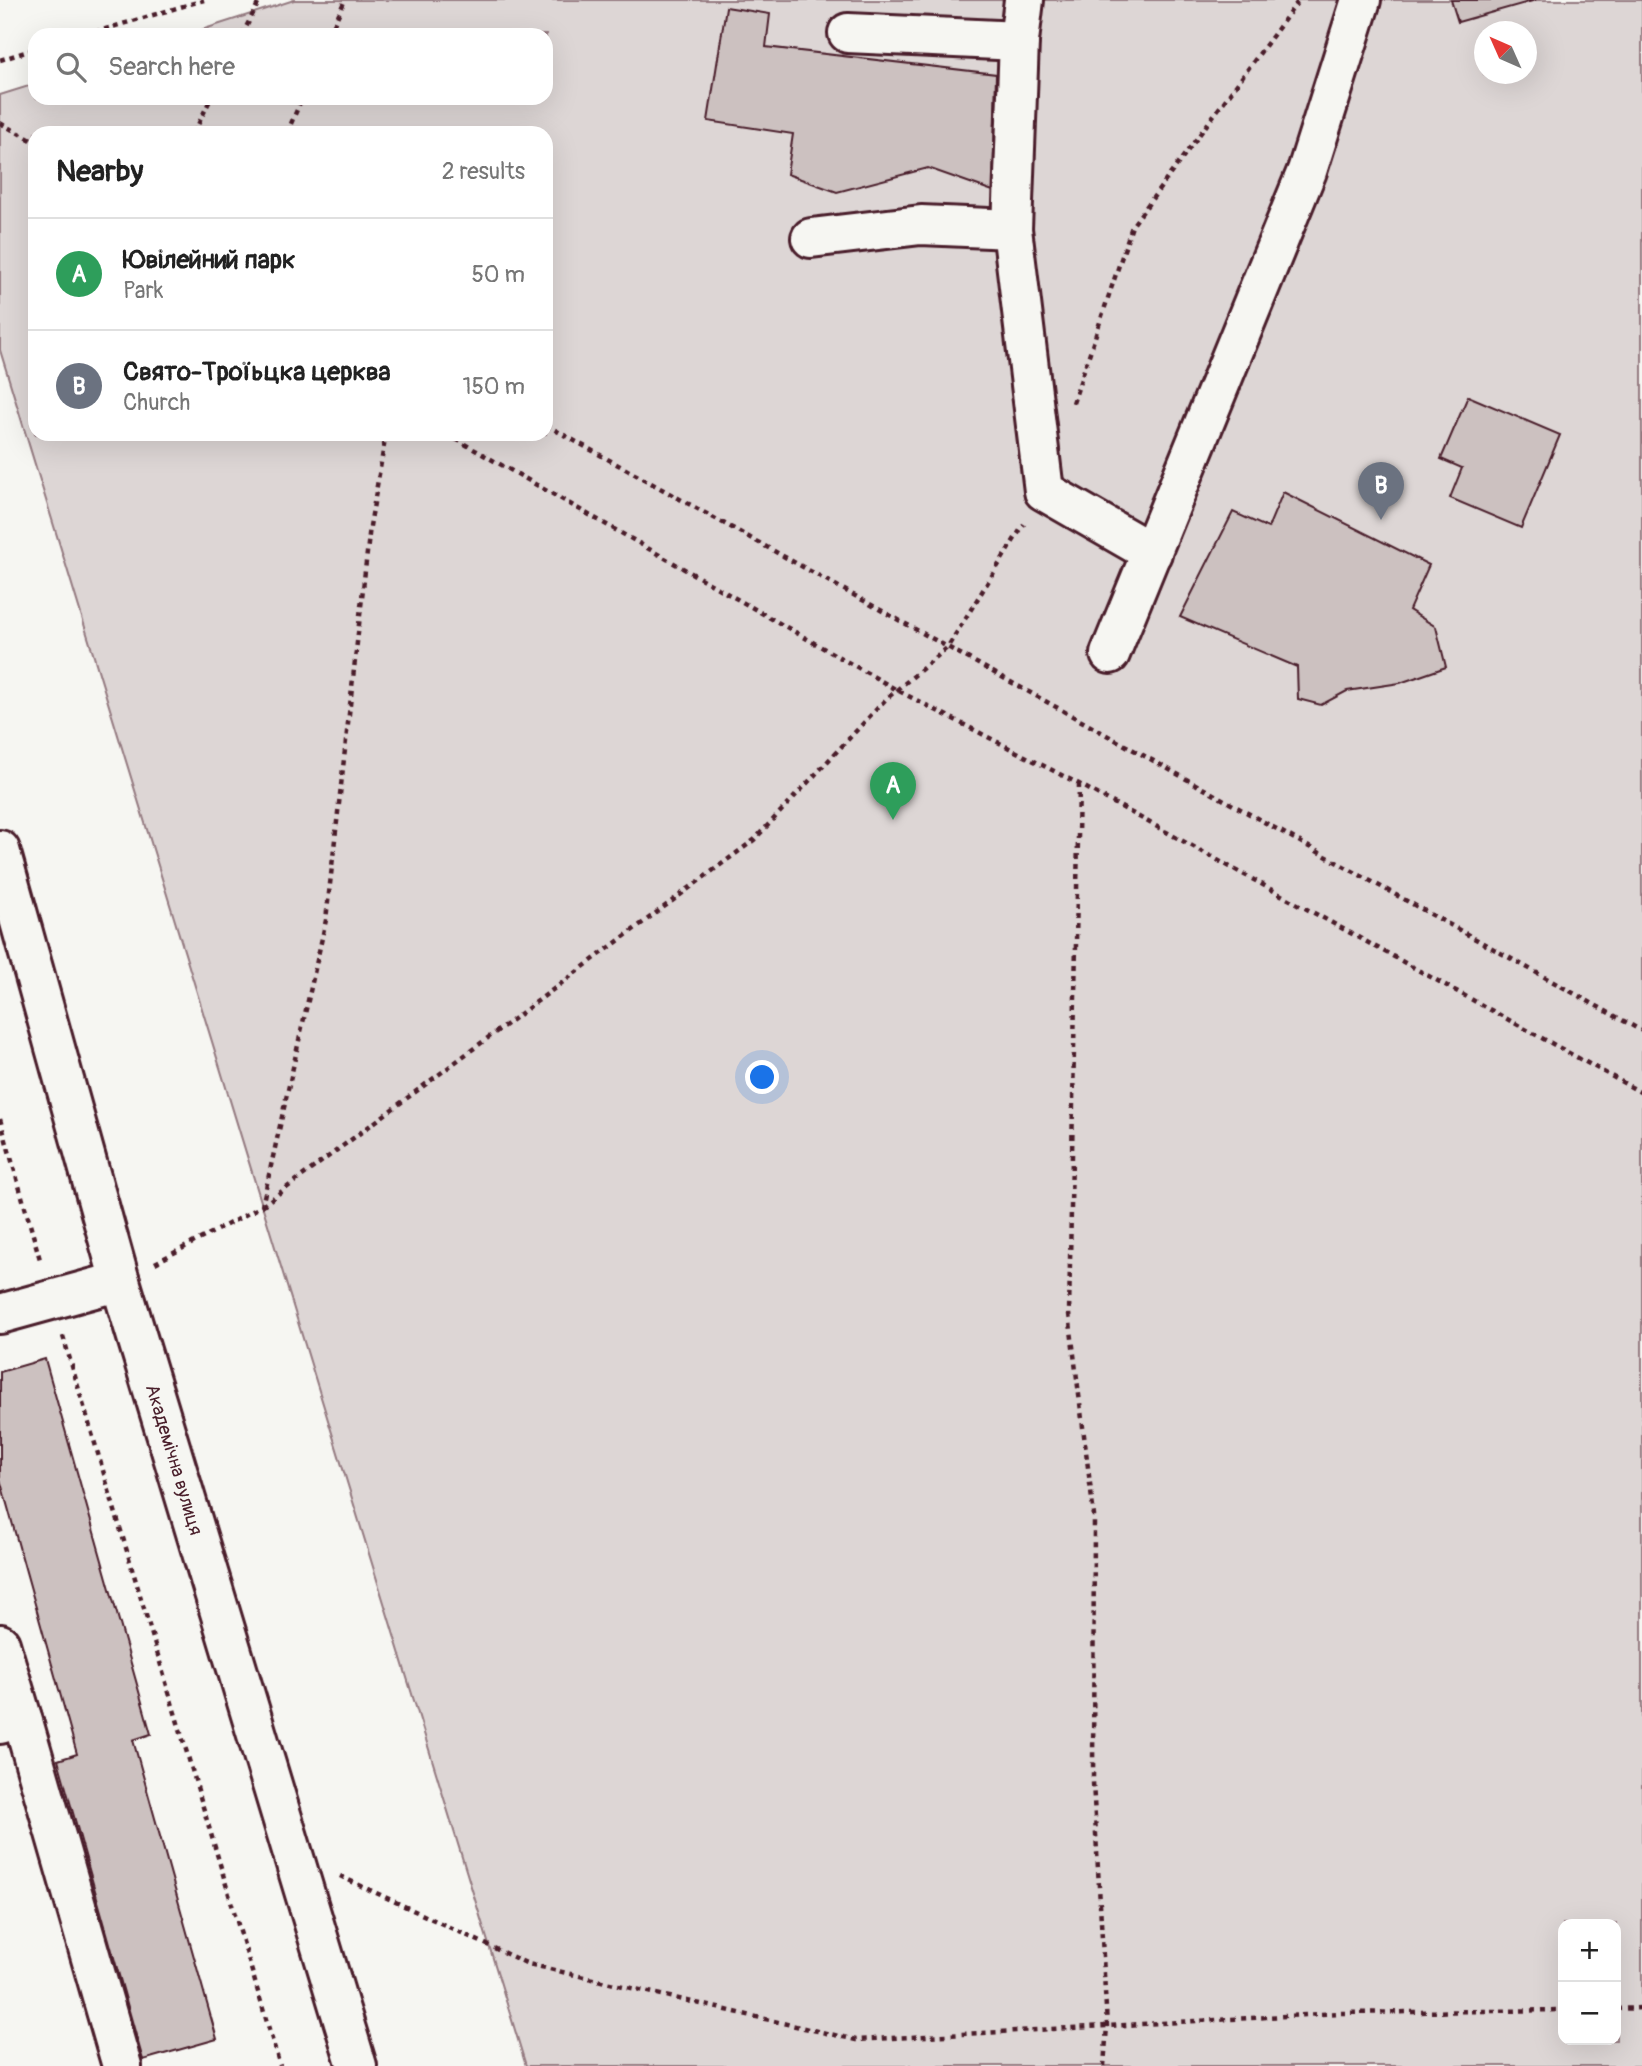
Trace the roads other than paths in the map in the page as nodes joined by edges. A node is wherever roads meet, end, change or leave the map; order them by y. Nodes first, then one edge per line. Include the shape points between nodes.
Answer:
1 (1024, 0) edge
2 (1361, 0) edge
3 (848, 33) dead end
4 (1019, 41) junction
5 (1012, 229) junction
6 (811, 238) dead end
7 (1152, 553) junction
8 (1110, 654) dead end
9 (0, 850) edge
10 (7, 902) edge
11 (120, 1281) junction
12 (0, 1314) edge
13 (0, 1644) edge
14 (11, 1721) edge
15 (347, 2064) edge
16 (122, 2066) edge

1 - 4 street
2 - 7 street via 1307,171
3 - 4 street
4 - 5 street
5 - 6 street via 921,225
5 - 7 street via 1044,491
7 - 8 street
9 - 10 street, Академічна вулиця
10 - 11 street, Академічна вулиця
11 - 12 street
11 - 15 street, Академічна вулиця via 292,1853
13 - 14 street
14 - 16 street

